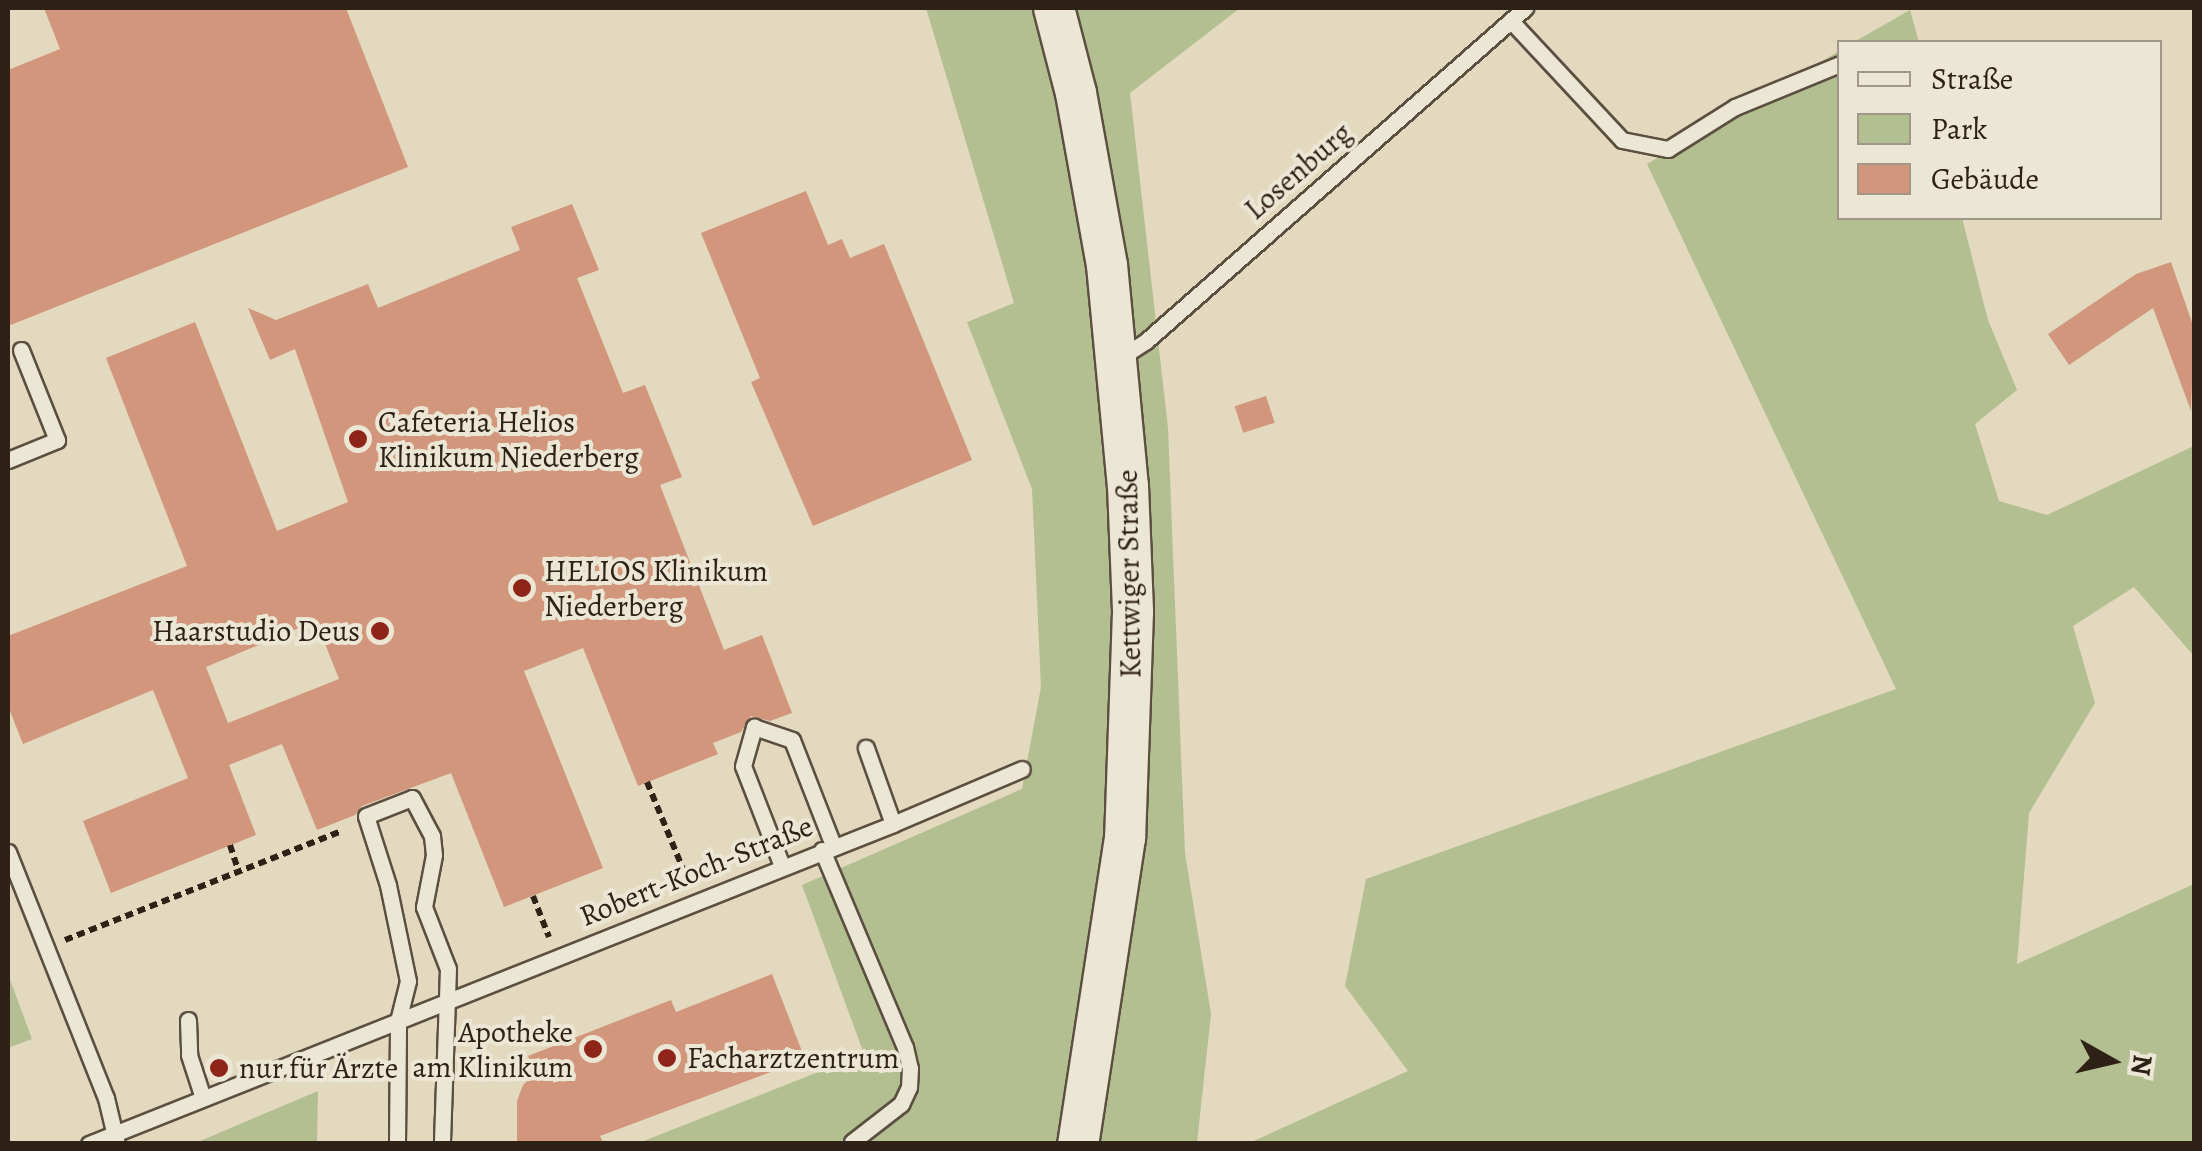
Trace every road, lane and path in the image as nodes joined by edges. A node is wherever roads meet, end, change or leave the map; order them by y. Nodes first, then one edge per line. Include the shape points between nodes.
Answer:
1 (1054, 8) edge
2 (1525, 8) edge
3 (1512, 22) junction
4 (1837, 65) edge
5 (21, 350) dead end
6 (1118, 359) junction
7 (8, 460) edge
8 (866, 748) dead end
9 (1022, 770) dead end
10 (647, 782) dead end
11 (893, 824) junction
12 (338, 832) dead end
13 (230, 846) dead end
14 (828, 848) junction
15 (8, 852) edge
16 (782, 866) junction
17 (239, 872) junction
18 (533, 896) dead end
19 (694, 902) junction
20 (45, 947) junction
21 (557, 956) junction
22 (447, 1001) junction
23 (188, 1020) dead end
24 (398, 1020) junction
25 (203, 1098) junction
26 (118, 1138) edge
27 (852, 1142) edge
28 (89, 1144) edge
29 (397, 1144) edge
30 (442, 1144) edge
31 (1078, 1144) edge

1 - 6 main road, Kettwiger Straße via 1089,160
2 - 3 lane, Losenburg
3 - 4 lane via 1622,140 1668,150 1735,108
3 - 6 lane, Losenburg
5 - 7 lane via 57,440
6 - 31 main road, Kettwiger Straße via 1133,612 1131,756 1116,919
8 - 11 lane
9 - 11 lane, Robert-Koch-Straße
10 - 19 path
11 - 14 lane, Robert-Koch-Straße
12 - 17 path
13 - 17 path
14 - 16 lane, Robert-Koch-Straße
14 - 16 lane via 792,740 754,727 743,766
14 - 27 lane via 910,1068 901,1104
15 - 20 lane
16 - 19 lane, Robert-Koch-Straße
17 - 20 path
18 - 21 path
19 - 21 lane, Robert-Koch-Straße
20 - 26 lane
21 - 22 lane, Robert-Koch-Straße
22 - 24 lane, Robert-Koch-Straße
22 - 24 lane via 448,968 424,907 432,836 412,798 366,816 408,981
22 - 30 lane
23 - 25 lane via 189,1055
24 - 25 lane, Robert-Koch-Straße
24 - 29 lane
25 - 26 lane, Robert-Koch-Straße
26 - 28 lane, Robert-Koch-Straße

